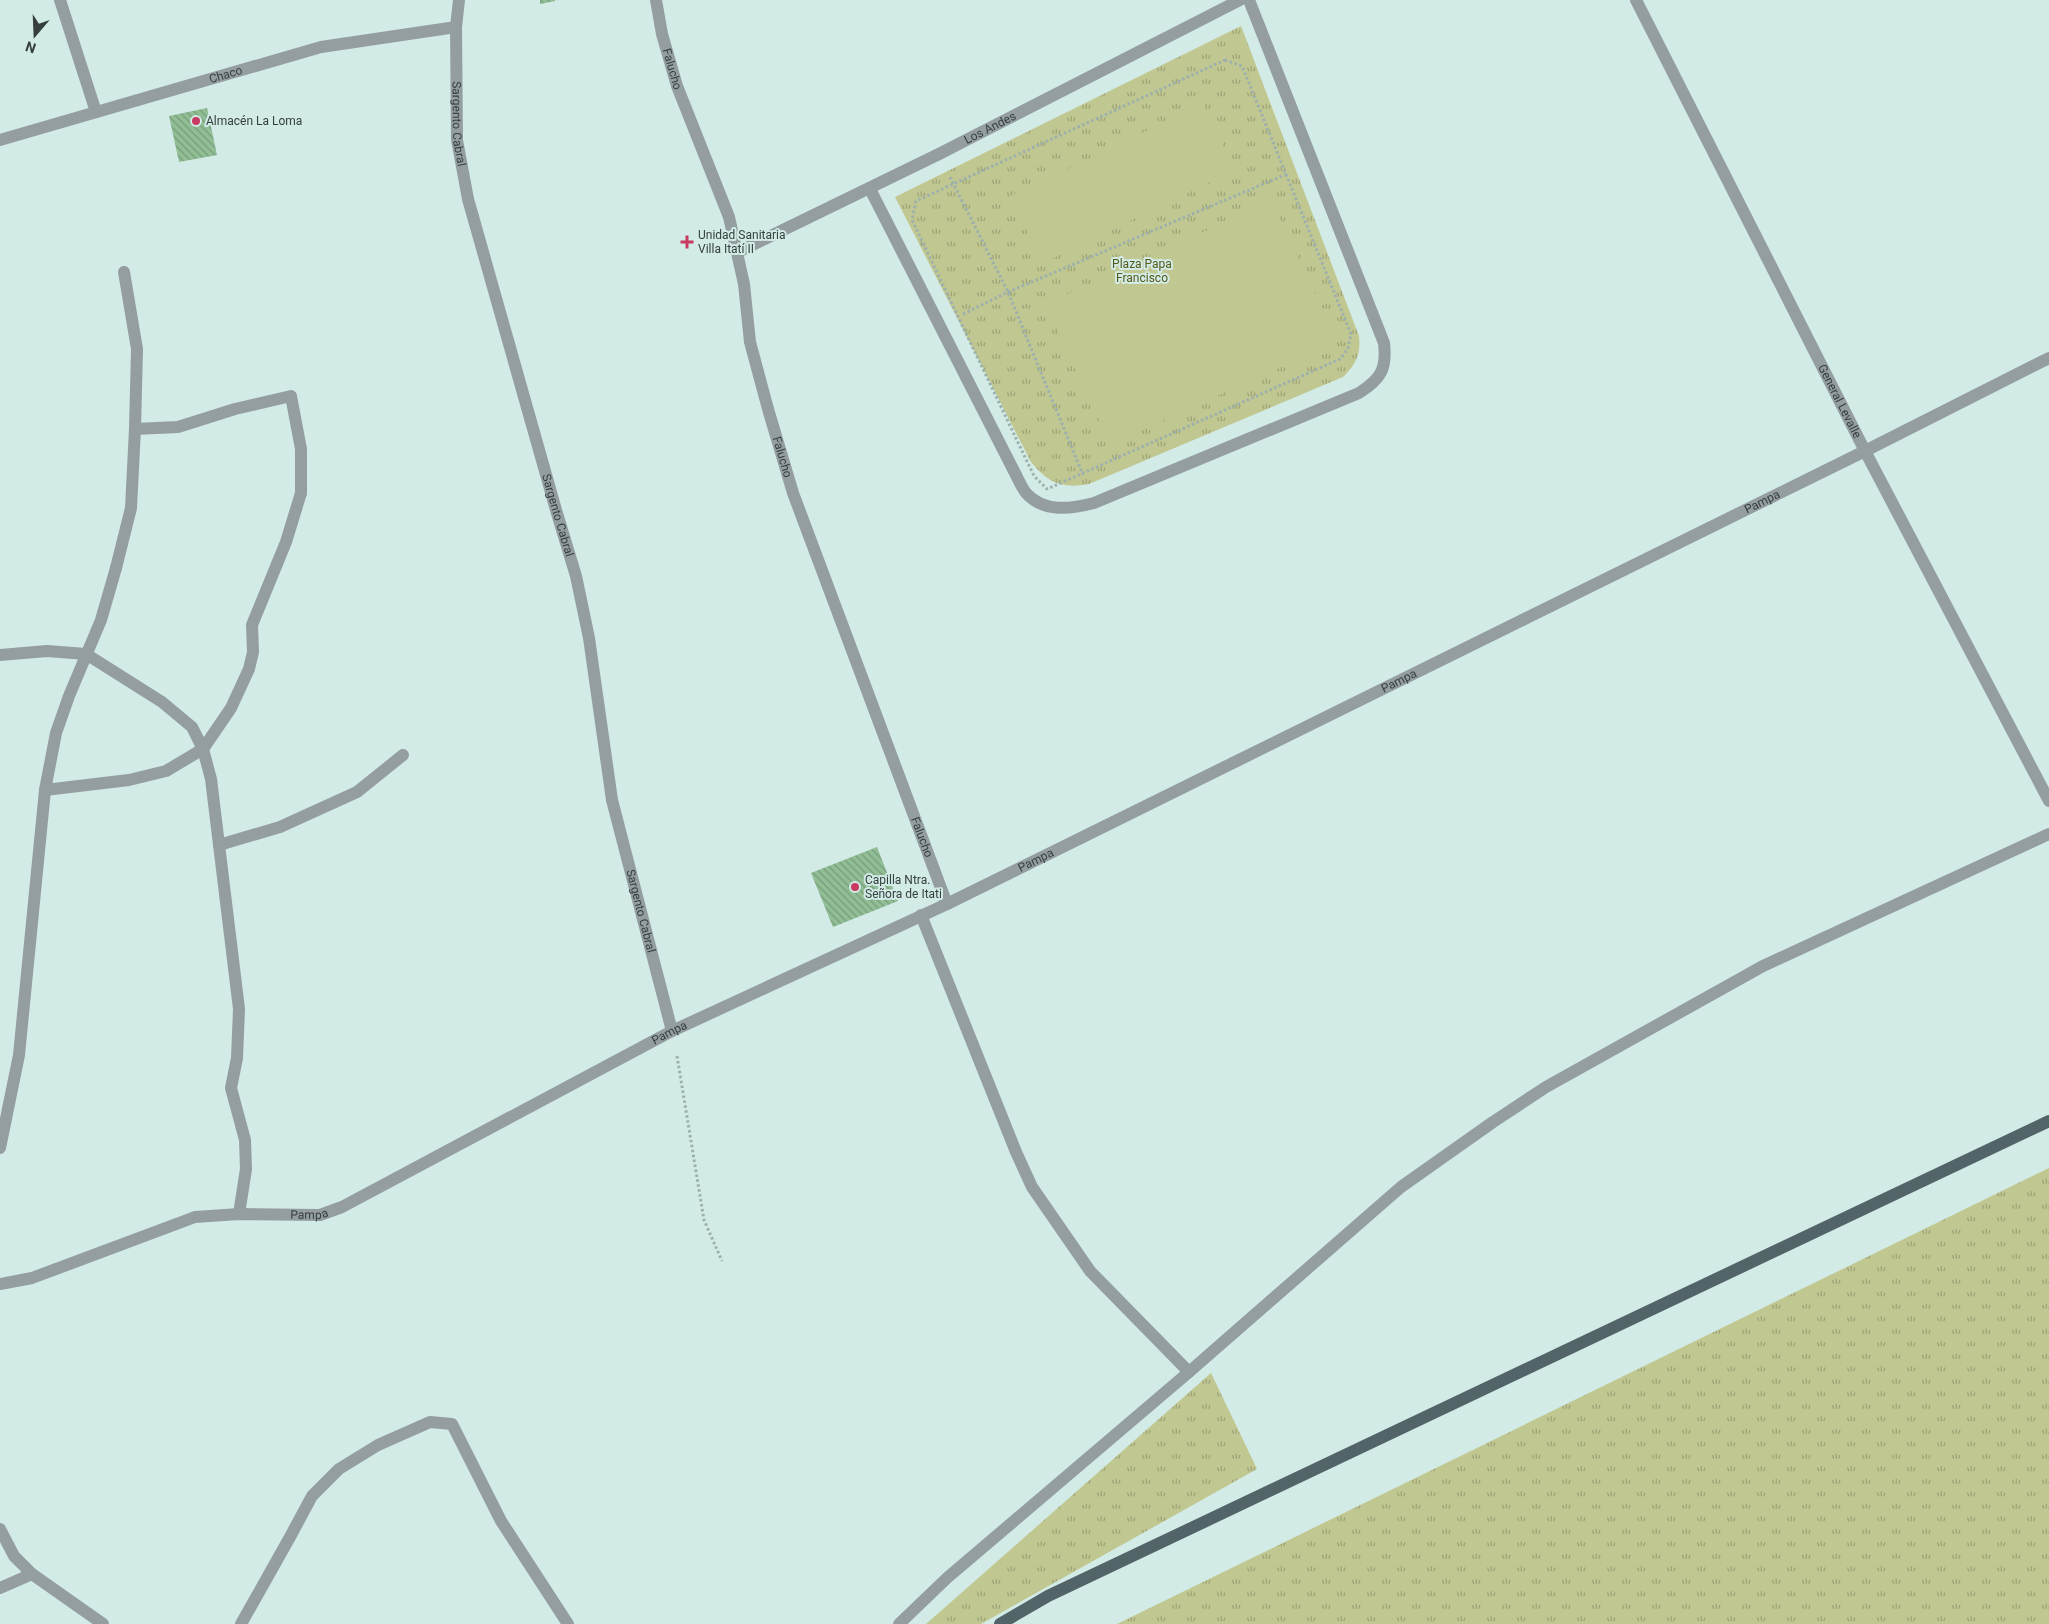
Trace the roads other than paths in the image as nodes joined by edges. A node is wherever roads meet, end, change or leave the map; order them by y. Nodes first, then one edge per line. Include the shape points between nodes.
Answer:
1 (60, 0) edge
2 (459, 0) edge
3 (656, 0) edge
4 (1240, 0) edge
5 (1249, 0) edge
6 (1636, 0) edge
7 (456, 27) junction
8 (96, 112) junction
9 (0, 140) edge
10 (870, 189) junction
11 (738, 252) junction
12 (124, 272) dead end
13 (2049, 358) edge
14 (135, 429) junction
15 (1865, 451) junction
16 (86, 654) junction
17 (0, 655) edge
18 (203, 748) junction
19 (403, 755) dead end
20 (45, 790) junction
21 (2049, 801) edge
22 (2049, 834) edge
23 (219, 845) junction
24 (947, 904) junction
25 (921, 915) junction
26 (672, 1031) junction
27 (2049, 1120) edge
28 (0, 1148) edge
29 (239, 1214) junction
30 (0, 1284) edge
31 (1189, 1372) junction
32 (0, 1529) edge
33 (32, 1574) junction
34 (0, 1588) edge
35 (103, 1624) edge
36 (241, 1624) edge
37 (568, 1624) edge
38 (899, 1624) edge
39 (1000, 1624) edge

1 - 8 street
2 - 7 street, Sargento Cabral
3 - 11 street, Falucho via 677,86 729,217
4 - 10 street, Los Andes
5 - 10 street via 1384,343 1386,358 1382,372 1372,385 1359,393 1094,503 1065,509 1045,506 1027,494 1016,475
6 - 15 street, General Levalle
7 - 8 street, Chaco via 321,46
7 - 26 street, Sargento Cabral via 457,140 468,199 576,576 589,638 612,800
8 - 9 street, Chaco
10 - 11 street, Los Andes
11 - 24 street, Falucho via 750,342 793,493
12 - 14 street via 138,350
13 - 15 street, Pampa
14 - 16 street via 131,508 101,620
14 - 18 street via 178,427 291,396 301,449 301,493 286,542 252,625 253,652 249,669 231,708
15 - 21 street, General Levalle
15 - 24 street, Pampa
16 - 17 street via 46,651
16 - 18 street via 170,709 192,727
16 - 20 street via 56,733
18 - 20 street via 166,771 138,778
18 - 23 street via 211,779
19 - 23 street via 357,792 280,826
20 - 28 street via 19,1055
22 - 31 street via 1764,966 1546,1086 1401,1187
23 - 29 street via 239,1009 236,1058 230,1088 245,1140 246,1169
24 - 25 street, Pampa
25 - 26 street, Pampa
25 - 31 street via 1032,1187 1090,1271
26 - 29 street, Pampa via 342,1207 320,1215
27 - 39 main road via 1048,1596
29 - 30 street, Pampa via 195,1217 32,1278
31 - 38 street via 947,1578
32 - 33 street via 14,1556
33 - 34 street
33 - 35 street
36 - 37 street via 312,1496 339,1469 378,1445 430,1422 452,1424 501,1521

